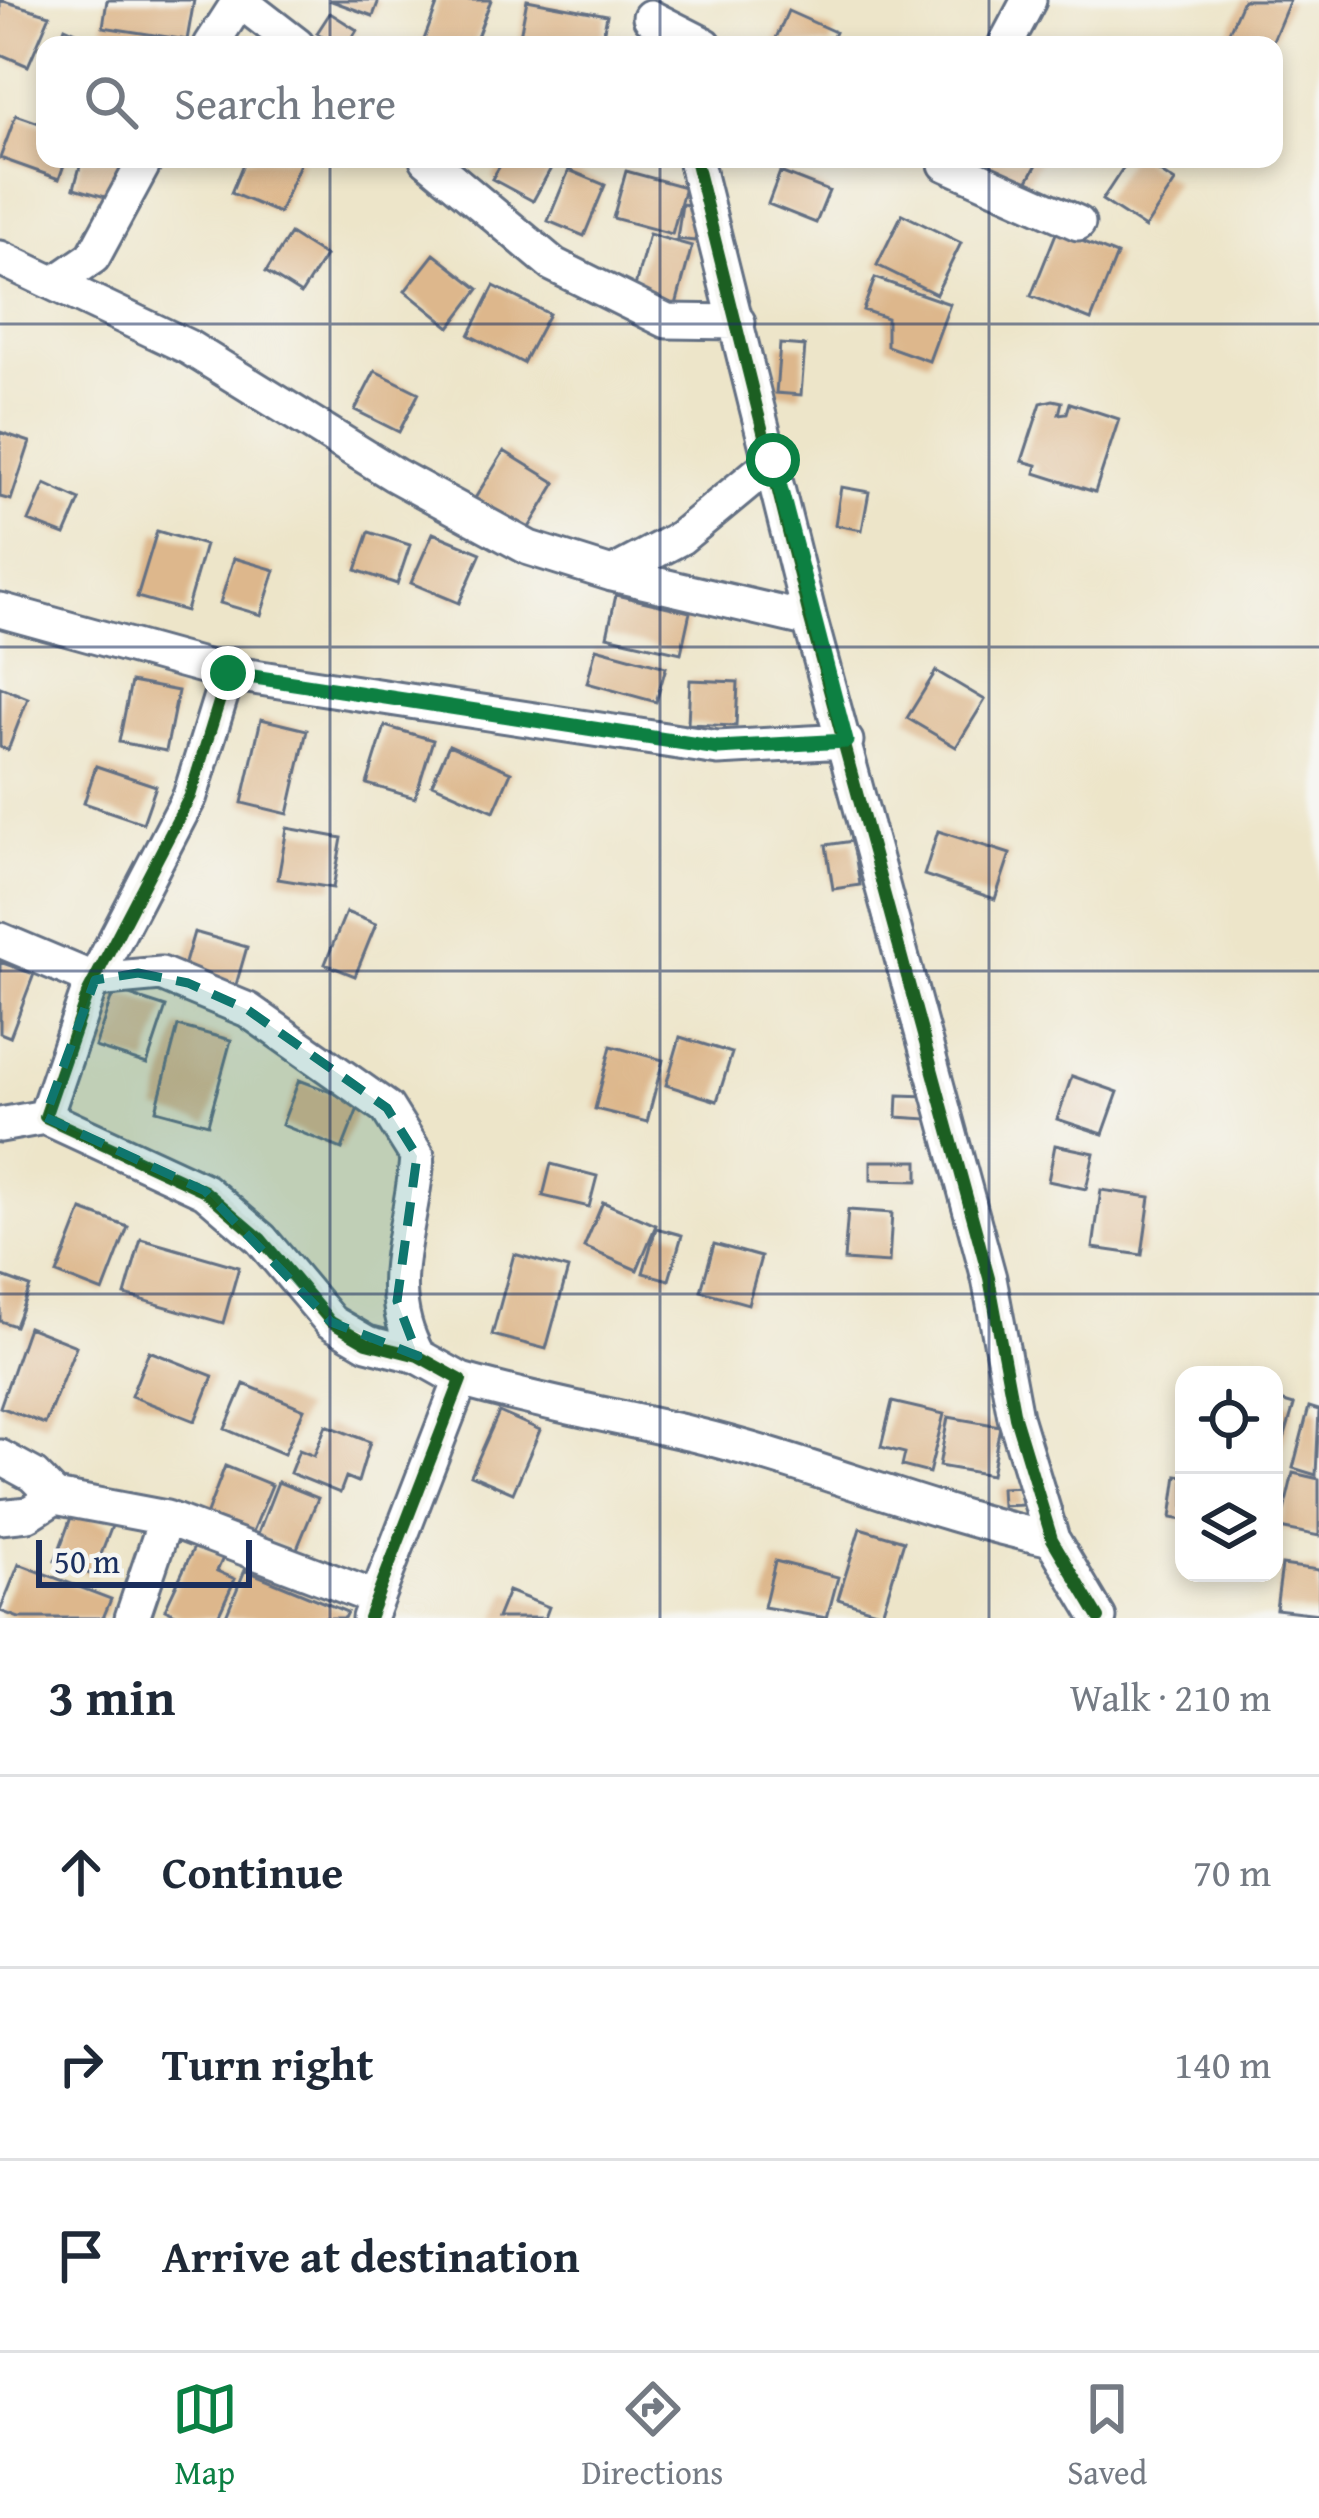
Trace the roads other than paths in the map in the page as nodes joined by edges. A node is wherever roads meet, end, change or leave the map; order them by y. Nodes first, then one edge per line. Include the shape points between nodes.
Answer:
1 (1029, 0) edge
2 (240, 1) edge
3 (651, 21) edge
4 (218, 36) edge
5 (285, 36) edge
6 (685, 36) edge
7 (1010, 36) edge
8 (141, 168) edge
9 (439, 168) edge
10 (697, 168) edge
11 (958, 168) edge
12 (1078, 223) dead end
13 (0, 258) edge
14 (58, 281) junction
15 (738, 322) junction
16 (773, 460) junction
17 (611, 574) junction
18 (0, 610) edge
19 (810, 620) junction
20 (228, 673) junction
21 (846, 741) junction
22 (0, 940) edge
23 (95, 980) junction
24 (45, 1117) junction
25 (0, 1125) edge
26 (418, 1357) junction
27 (461, 1380) junction
28 (0, 1457) edge
29 (55, 1497) junction
30 (0, 1517) edge
31 (166, 1518) junction
32 (1052, 1539) junction
33 (372, 1608) edge
34 (133, 1618) edge
35 (1099, 1618) edge

1 - 7 street
2 - 4 street
2 - 5 street
3 - 6 street
8 - 14 street via 92,257
9 - 15 street via 554,265 667,321
10 - 15 street
11 - 12 street
13 - 14 street
14 - 17 street via 188,347 529,548
15 - 16 street
16 - 17 street via 680,538
16 - 19 street
17 - 19 street
18 - 20 street
19 - 21 street
20 - 21 street via 718,748
20 - 23 street via 190,796
21 - 32 street
22 - 23 street
23 - 24 street
23 - 26 street via 161,974 188,983 248,1010 387,1108 418,1156 397,1301
24 - 25 street
24 - 26 street via 206,1191 261,1239 331,1322 367,1343
26 - 27 street
27 - 32 street via 694,1435
27 - 33 street
28 - 29 street
29 - 30 street via 28,1514
29 - 31 street
31 - 33 street
31 - 34 street
32 - 35 street

